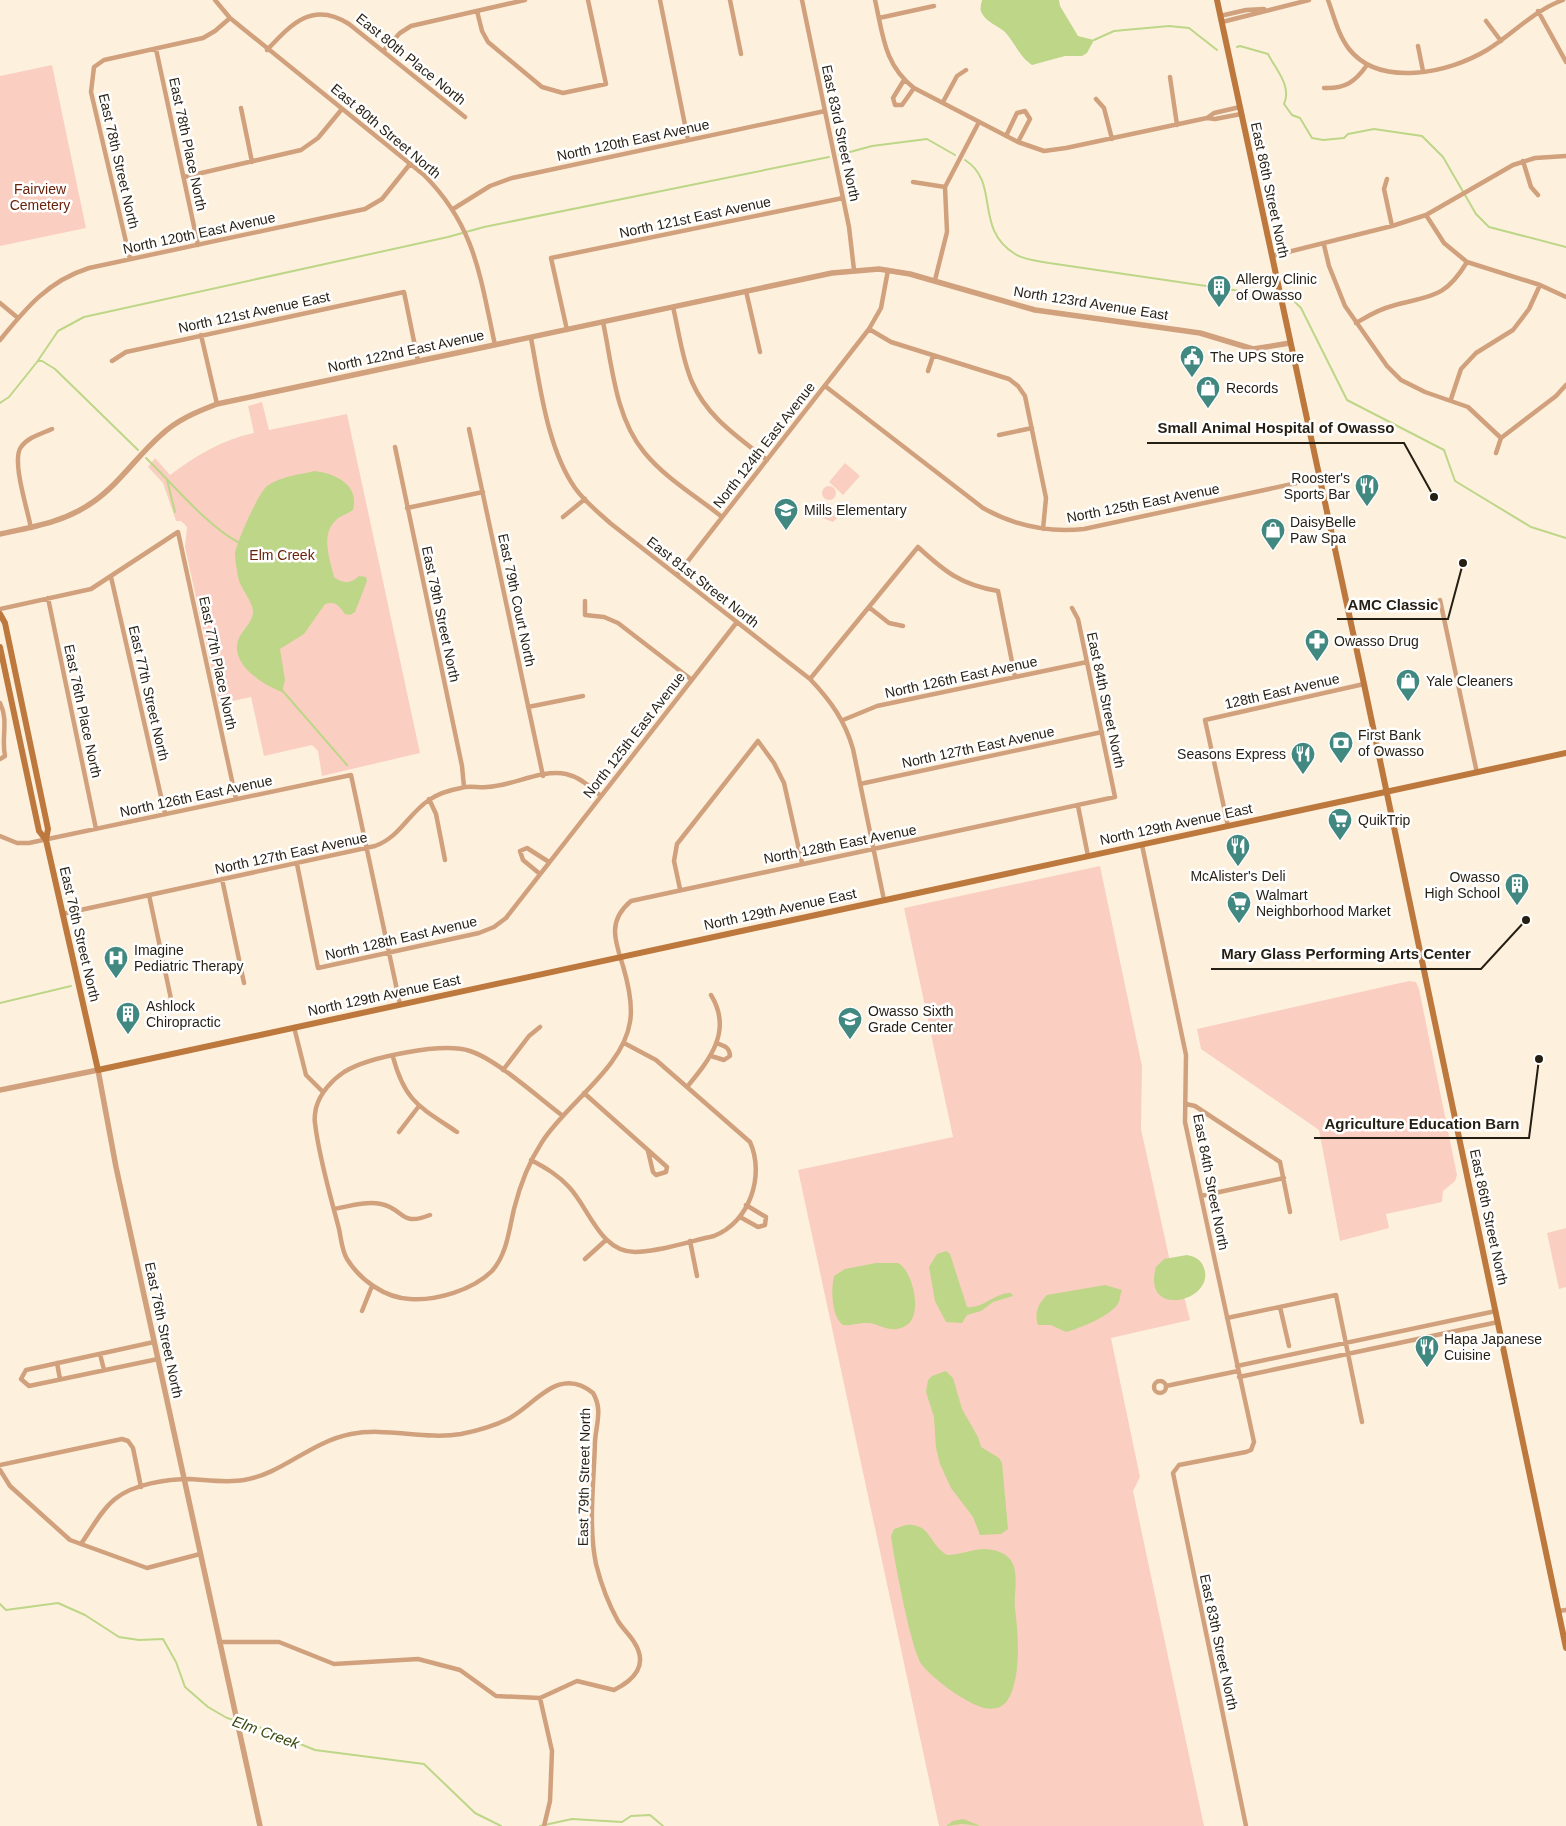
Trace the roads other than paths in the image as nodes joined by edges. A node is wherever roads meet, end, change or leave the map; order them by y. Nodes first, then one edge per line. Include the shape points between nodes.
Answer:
1 (216, 0) edge
2 (525, 0) edge
3 (588, 0) edge
4 (660, 0) edge
5 (730, 0) edge
6 (802, 0) edge
7 (875, 0) edge
8 (1217, 0) edge
9 (1309, 0) edge
10 (1328, 0) edge
11 (1563, 0) edge
12 (934, 6) dead end
13 (477, 11) junction
14 (1538, 11) junction
15 (230, 18) junction
16 (879, 18) junction
17 (1221, 19) junction
18 (1486, 21) dead end
19 (1501, 41) junction
20 (1418, 46) dead end
21 (156, 49) junction
22 (268, 50) junction
23 (383, 51) junction
24 (741, 54) dead end
25 (1566, 62) edge
26 (1367, 65) junction
27 (966, 70) dead end
28 (1423, 71) junction
29 (1170, 77) dead end
30 (904, 80) junction
31 (914, 88) junction
32 (1324, 88) dead end
33 (1096, 99) dead end
34 (943, 102) junction
35 (241, 108) dead end
36 (342, 109) junction
37 (1241, 110) junction
38 (825, 111) junction
39 (465, 116) dead end
40 (979, 122) junction
41 (1177, 125) junction
42 (1006, 136) junction
43 (1112, 139) junction
44 (688, 140) junction
45 (1018, 142) junction
46 (1566, 156) edge
47 (1523, 161) junction
48 (252, 162) junction
49 (410, 164) junction
50 (184, 177) junction
51 (1386, 179) dead end
52 (913, 182) dead end
53 (945, 187) junction
54 (1538, 195) dead end
55 (843, 198) junction
56 (453, 209) junction
57 (1426, 215) junction
58 (1392, 226) junction
59 (198, 245) junction
60 (1324, 245) junction
61 (1272, 256) junction
62 (130, 259) junction
63 (1467, 262) junction
64 (854, 270) junction
65 (888, 270) junction
66 (935, 280) junction
67 (1540, 285) junction
68 (746, 291) junction
69 (1566, 298) edge
70 (0, 303) edge
71 (673, 307) junction
72 (18, 318) junction
73 (603, 322) junction
74 (1356, 323) junction
75 (869, 329) junction
76 (567, 330) junction
77 (201, 336) junction
78 (531, 338) junction
79 (0, 340) edge
80 (1290, 343) junction
81 (495, 345) junction
82 (760, 352) dead end
83 (933, 356) junction
84 (112, 361) dead end
85 (418, 362) junction
86 (928, 371) dead end
87 (1566, 385) edge
88 (825, 386) junction
89 (1451, 400) junction
90 (217, 404) junction
91 (1032, 428) junction
92 (52, 429) dead end
93 (469, 429) dead end
94 (999, 435) dead end
95 (1501, 438) junction
96 (395, 447) dead end
97 (1496, 453) dead end
98 (767, 460) junction
99 (1320, 478) junction
100 (483, 492) junction
101 (585, 499) junction
102 (407, 508) junction
103 (563, 517) dead end
104 (722, 518) junction
105 (31, 528) junction
106 (1043, 529) junction
107 (0, 534) edge
108 (677, 575) junction
109 (111, 577) junction
110 (48, 598) junction
111 (1440, 600) dead end
112 (585, 601) dead end
113 (870, 608) junction
114 (1072, 608) dead end
115 (0, 609) edge
116 (0, 614) edge
117 (737, 622) junction
118 (903, 626) dead end
119 (0, 647) edge
120 (1087, 662) junction
121 (1015, 677) junction
122 (810, 679) junction
123 (692, 680) junction
124 (1364, 684) junction
125 (582, 696) dead end
126 (0, 703) edge
127 (528, 708) junction
128 (842, 720) junction
129 (1102, 732) junction
130 (1566, 754) edge
131 (2, 758) edge
132 (1477, 773) junction
133 (543, 776) junction
134 (860, 784) junction
135 (464, 787) junction
136 (1386, 792) junction
137 (601, 796) junction
138 (1115, 798) joint
139 (236, 799) junction
140 (430, 799) junction
141 (1078, 806) junction
142 (165, 814) junction
143 (1228, 826) junction
144 (96, 829) junction
145 (0, 836) edge
146 (46, 840) junction
147 (1142, 845) junction
148 (367, 848) junction
149 (874, 850) junction
150 (1088, 856) junction
151 (445, 860) dead end
152 (550, 862) junction
153 (802, 863) junction
154 (297, 864) junction
155 (540, 874) junction
156 (222, 879) junction
157 (680, 889) junction
158 (149, 895) junction
159 (884, 900) junction
160 (512, 910) joint
161 (62, 914) junction
162 (389, 952) junction
163 (620, 957) junction
164 (244, 983) dead end
165 (710, 995) dead end
166 (171, 999) dead end
167 (400, 1004) junction
168 (294, 1027) junction
169 (540, 1028) dead end
170 (624, 1043) junction
171 (716, 1043) junction
172 (711, 1056) junction
173 (393, 1057) junction
174 (98, 1070) junction
175 (503, 1070) junction
176 (687, 1087) junction
177 (0, 1090) edge
178 (323, 1092) junction
179 (584, 1093) junction
180 (1186, 1104) junction
181 (419, 1106) junction
182 (563, 1116) junction
183 (399, 1132) dead end
184 (457, 1132) dead end
185 (648, 1151) junction
186 (532, 1160) junction
187 (1284, 1178) junction
188 (1201, 1196) junction
189 (746, 1206) junction
190 (334, 1209) junction
191 (1290, 1212) dead end
192 (430, 1214) dead end
193 (740, 1217) junction
194 (606, 1240) junction
195 (690, 1242) junction
196 (585, 1258) dead end
197 (697, 1276) dead end
198 (372, 1286) junction
199 (1280, 1307) junction
200 (362, 1311) dead end
201 (1496, 1311) junction
202 (1227, 1318) junction
203 (1498, 1322) junction
204 (154, 1342) junction
205 (1345, 1343) junction
206 (1289, 1346) dead end
207 (100, 1354) junction
208 (1348, 1354) junction
209 (158, 1359) junction
210 (57, 1363) junction
211 (1238, 1369) junction
212 (104, 1370) junction
213 (1239, 1377) junction
214 (60, 1379) junction
215 (1166, 1386) dead end
216 (1362, 1422) dead end
217 (0, 1466) edge
218 (1179, 1466) joint
219 (0, 1470) edge
220 (184, 1480) junction
221 (141, 1487) junction
222 (81, 1544) junction
223 (200, 1554) junction
224 (1566, 1610) edge
225 (1558, 1611) junction
226 (219, 1642) junction
227 (1566, 1648) edge
228 (540, 1698) junction
229 (260, 1826) edge
230 (544, 1826) edge
231 (1246, 1826) edge

1 - 15 street, East 80th Street North
2 - 13 street
3 - 13 street via 606,84 564,93 542,87 488,42
4 - 44 street
5 - 24 street
6 - 38 street, East 83rd Street North
7 - 16 street
8 - 17 main road, East 86th Street North
9 - 17 street via 1246,10
10 - 26 street via 1346,45
11 - 14 street
12 - 16 street
13 - 23 street via 411,26
14 - 19 street
14 - 25 street
15 - 21 street via 203,38
15 - 22 street, East 80th Street North
16 - 30 street via 887,52 898,75
17 - 37 main road, East 86th Street North
18 - 19 street
19 - 28 street via 1464,61
20 - 28 street
21 - 50 street, East 78th Place North
21 - 62 street, East 78th Street North via 104,60 94,68 91,92
22 - 23 street, East 80th Place North via 293,24 325,14 350,24
22 - 36 street, East 80th Street North
23 - 39 street, East 80th Place North
26 - 28 street via 1388,73
26 - 32 street via 1345,87
27 - 34 street via 957,76
29 - 41 street
30 - 31 street
30 - 31 street via 893,98 895,105 902,105
31 - 34 street
33 - 43 street via 1104,108
34 - 40 street
35 - 48 street
36 - 48 street via 308,147 292,154
36 - 49 street, East 80th Street North
37 - 41 street via 1214,113 1207,118
37 - 61 main road, East 86th Street North
38 - 44 street, North 120th East Avenue
38 - 55 street, East 83rd Street North
40 - 42 street
40 - 53 street
41 - 43 street
42 - 45 street
42 - 45 street via 1017,113 1025,111 1030,119
43 - 45 street via 1054,151 1037,150
44 - 56 street, North 120th East Avenue via 512,178 490,186
46 - 47 street
47 - 54 street via 1531,187
47 - 57 street
48 - 50 street
49 - 56 street, East 80th Street North via 436,187
49 - 59 street, North 120th East Avenue via 382,199 365,209
50 - 59 street, East 78th Place North
51 - 58 street via 1384,189
52 - 53 street
53 - 66 street via 947,232
55 - 64 street, East 83rd Street North
55 - 76 street, North 121st East Avenue via 551,258
56 - 81 street, East 80th Street North via 464,226 477,263
57 - 58 street
57 - 63 street via 1444,243
58 - 60 street
59 - 62 street, North 120th East Avenue
60 - 61 street
60 - 74 street via 1338,292
61 - 80 main road, East 86th Street North
62 - 72 street, North 120th East Avenue via 68,276 42,292
63 - 67 street
63 - 74 street via 1453,283 1440,293 1390,306
64 - 65 street, North 122nd East Avenue
64 - 68 street, North 122nd East Avenue
65 - 66 street, North 123rd Avenue East
65 - 75 street, North 124th East Avenue via 880,308
66 - 80 street, North 123rd Avenue East via 1035,310 1200,333 1254,349
67 - 69 street
67 - 89 street via 1529,310 1513,330 1468,359 1460,369
68 - 71 street, North 122nd East Avenue
68 - 82 street
70 - 72 street
71 - 73 street, North 122nd East Avenue
71 - 98 street via 689,374 701,400 726,428
72 - 79 street, North 120th East Avenue
73 - 76 street, North 122nd East Avenue
73 - 104 street via 622,410 638,445 655,464
74 - 89 street via 1381,359 1401,380 1424,392
75 - 83 street via 891,342
75 - 88 street, North 124th East Avenue
76 - 78 street, North 122nd East Avenue
77 - 84 street, North 121st Avenue East via 126,352
77 - 85 street, North 121st Avenue East via 404,292
77 - 90 street
78 - 81 street, North 122nd East Avenue
78 - 101 street via 555,447 567,474
80 - 99 main road, East 86th Street North
81 - 85 street, North 122nd East Avenue
83 - 86 street
83 - 91 street via 1010,379 1025,396
85 - 90 street, North 122nd East Avenue
87 - 95 street
88 - 98 street, North 124th East Avenue
88 - 106 street, North 125th East Avenue via 975,503 1009,522
89 - 95 street via 1476,412
90 - 105 street, North 122nd East Avenue via 189,416 161,435 95,500 68,517
91 - 94 street
91 - 106 street via 1046,498
92 - 105 street via 30,439 19,451 18,466
93 - 100 street, East 79th Court North
95 - 97 street
96 - 102 street, East 79th Street North
98 - 104 street, North 124th East Avenue
99 - 106 street, North 125th East Avenue via 1090,528
99 - 124 main road, East 86th Street North
100 - 102 street
100 - 127 street, East 79th Court North
101 - 103 street
101 - 108 street, East 81st Street North via 610,523
102 - 135 street, East 79th Street North
104 - 108 street, North 124th East Avenue
105 - 107 street, North 122nd East Avenue
108 - 117 street, East 81st Street North
109 - 110 street via 91,589
109 - 139 street, East 77th Place North via 178,532
109 - 142 street, East 77th Street North
110 - 115 street
110 - 144 street, East 76th Place North
111 - 132 street
112 - 123 street via 585,615 604,617 618,623
113 - 118 street via 889,623
113 - 121 street via 918,547 959,580 971,586 998,591
113 - 122 street
114 - 120 street, East 84th Street North via 1078,619
116 - 146 main road, East 76th Street North via 5,623 48,829
117 - 122 street, East 81st Street North
117 - 123 street, North 125th East Avenue
119 - 146 main road, East 76th Street North via 39,831
120 - 121 street, North 126th East Avenue
120 - 129 street, East 84th Street North
121 - 128 street, North 126th East Avenue via 877,706
122 - 128 street, East 81st Street North
123 - 137 street, North 125th East Avenue
124 - 136 main road, East 86th Street North
124 - 143 street, 128th East Avenue via 1205,720
125 - 127 street
126 - 131 street via 6,719
127 - 133 street, East 79th Court North
128 - 134 street, East 81st Street North via 849,734
129 - 134 street, North 127th East Avenue
129 - 138 street, East 84th Street North
130 - 132 main road, North 129th Avenue East
132 - 136 main road, North 129th Avenue East
133 - 135 street, North 127th East Avenue via 488,787
133 - 137 street, North 127th East Avenue via 557,773 572,776
134 - 149 street, East 81st Street North
135 - 140 street, North 127th East Avenue
136 - 143 main road, North 129th Avenue East
136 - 201 main road, East 86th Street North
137 - 152 street, North 125th East Avenue
138 - 141 street, North 128th East Avenue
139 - 142 street, North 126th East Avenue
139 - 148 street, North 126th East Avenue via 351,775
140 - 148 street, North 127th East Avenue via 413,812 392,838
140 - 151 street
141 - 149 street, North 128th East Avenue
141 - 150 street
142 - 144 street, North 126th East Avenue
143 - 147 main road, North 129th Avenue East
144 - 146 street, North 126th East Avenue
145 - 146 street via 23,844
146 - 161 main road, East 76th Street North
147 - 150 main road, North 129th Avenue East
147 - 180 street, East 84th Street North via 1186,1056
148 - 154 street, North 127th East Avenue
148 - 162 street
149 - 153 street, North 128th East Avenue
149 - 159 street, East 81st Street North
150 - 159 main road, North 129th Avenue East
152 - 155 street, North 125th East Avenue
152 - 155 street via 527,848 520,851 522,860
153 - 157 street, North 128th East Avenue
153 - 157 street via 784,783 758,741 677,844 674,861
154 - 156 street, North 127th East Avenue
154 - 162 street, North 128th East Avenue via 318,968
155 - 160 street, North 125th East Avenue
156 - 158 street, North 127th East Avenue
156 - 164 street
157 - 163 street, North 128th East Avenue via 636,899 626,905 614,927
158 - 161 street, North 127th East Avenue
158 - 166 street
159 - 163 main road, North 129th Avenue East
160 - 162 street, North 128th East Avenue via 488,930
161 - 174 main road, East 76th Street North
162 - 167 street
163 - 167 main road, North 129th Avenue East
163 - 170 street via 631,1006
165 - 171 street via 719,1008 721,1024
167 - 168 main road, North 129th Avenue East
168 - 174 main road, North 129th Avenue East
168 - 178 street via 306,1075
169 - 175 street via 529,1036
170 - 176 street via 656,1060
170 - 179 street
171 - 172 street
171 - 172 street via 727,1047 730,1056 724,1060
172 - 176 street
173 - 175 street via 433,1048 459,1048 481,1056
173 - 178 street via 351,1068
173 - 181 street via 404,1089
174 - 177 street, North 129th Avenue East
174 - 204 street, East 76th Street North
175 - 182 street
176 - 189 street via 750,1142 757,1172
178 - 190 street via 314,1119
179 - 182 street
179 - 185 street
180 - 187 street via 1195,1106 1280,1162
180 - 188 street, East 84th Street North via 1185,1122
181 - 183 street
181 - 184 street
182 - 186 street
185 - 185 street via 652,1172 656,1175 666,1172 666,1167
186 - 194 street via 554,1172 569,1186
186 - 198 street via 514,1207 507,1245 493,1270 469,1287 423,1299 408,1299
187 - 188 street
187 - 191 street
188 - 202 street, East 84th Street North
189 - 193 street
189 - 193 street via 766,1217 765,1225 758,1227
190 - 192 street via 370,1203 382,1204 407,1219
190 - 198 street via 346,1258
193 - 195 street via 719,1234
194 - 195 street via 623,1250 636,1252
194 - 196 street
195 - 197 street
198 - 200 street
199 - 202 street
199 - 205 street via 1336,1295
199 - 206 street
201 - 203 main road, East 86th Street North
201 - 205 street
202 - 211 street, East 84th Street North
203 - 208 street
203 - 225 main road, East 86th Street North
204 - 207 street
204 - 209 street, East 76th Street North
205 - 208 street
205 - 211 street
207 - 210 street
207 - 212 street
208 - 213 street
208 - 216 street
209 - 212 street
209 - 220 street, East 76th Street North
210 - 214 street
210 - 214 street via 26,1370 22,1379 29,1386
211 - 213 street, East 84th Street North
211 - 215 street
212 - 214 street
213 - 218 street, East 84th Street North via 1254,1442 1251,1450
217 - 221 street via 122,1439 133,1448
218 - 231 street, East 83th Street North via 1173,1473 1174,1480
219 - 222 street via 10,1486 58,1532
220 - 221 street
220 - 223 street, East 76th Street North
220 - 228 street, East 79th Street North via 221,1482 254,1478 320,1443 352,1434 386,1432 443,1436 469,1432 508,1419 560,1384 576,1383 586,1388 596,1399 599,1414 593,1508 595,1560 612,1610 638,1650 639,1666 634,1678 614,1690 577,1681
221 - 222 street via 124,1492 113,1500
222 - 223 street via 147,1568
223 - 226 street, East 76th Street North
224 - 225 street
225 - 227 main road, East 86th Street North
226 - 228 street via 280,1642 334,1664 418,1659 460,1670 496,1696
226 - 229 street, East 76th Street North
228 - 230 street via 552,1751 550,1801

